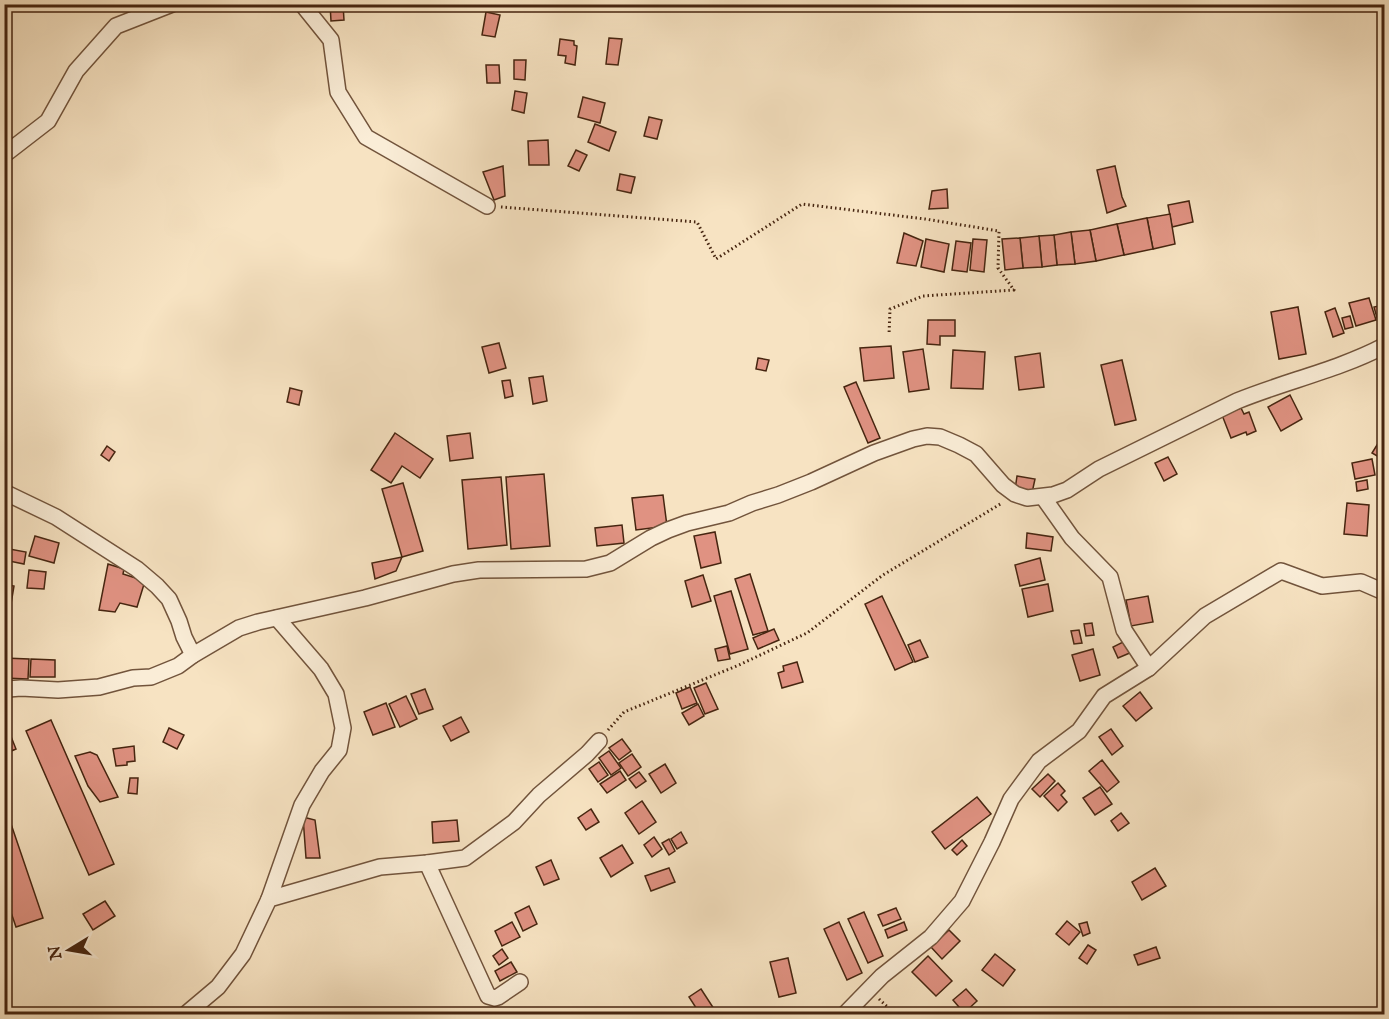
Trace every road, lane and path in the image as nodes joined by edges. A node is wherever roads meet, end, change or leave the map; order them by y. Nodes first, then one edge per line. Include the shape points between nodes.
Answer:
1 (172, 4) edge
2 (302, 4) edge
3 (4, 156) edge
4 (487, 206) joint
5 (889, 335) dead end
6 (1384, 346) edge
7 (4, 492) edge
8 (1015, 494) junction
9 (1043, 497) junction
10 (1384, 592) edge
11 (277, 618) junction
12 (193, 655) junction
13 (1149, 668) junction
14 (4, 690) edge
15 (599, 741) joint
16 (427, 863) junction
17 (269, 899) junction
18 (520, 982) dead end
19 (868, 990) junction
20 (186, 1014) edge
21 (844, 1014) edge
22 (895, 1014) edge

1 - 3 street via 116,26 76,71 48,121
2 - 4 street via 331,40 338,92 366,137
4 - 5 path via 697,222 716,259 802,204 999,231 998,268 1014,290 923,296 890,309
6 - 9 street via 1237,401 1099,469 1067,489
7 - 12 street via 56,517 156,586 169,599
8 - 9 street
8 - 11 street via 976,454 940,437 927,436 874,453 729,513 668,530 594,567 453,574
8 - 15 path via 883,574 807,633 624,712
9 - 13 street via 1072,538 1110,577 1124,630
10 - 13 street via 1361,582 1322,586 1281,571 1205,616
11 - 12 street via 239,628
11 - 17 street via 321,669 336,694 343,728 339,750 302,805
12 - 14 street via 151,677 99,687
13 - 19 street via 1104,696 1079,731 1039,761 1011,799 962,901 931,937
15 - 16 street via 514,822 465,858
16 - 17 street via 380,867
16 - 18 street via 488,996 498,997
17 - 20 street via 243,954 218,987
19 - 21 street
19 - 22 path

